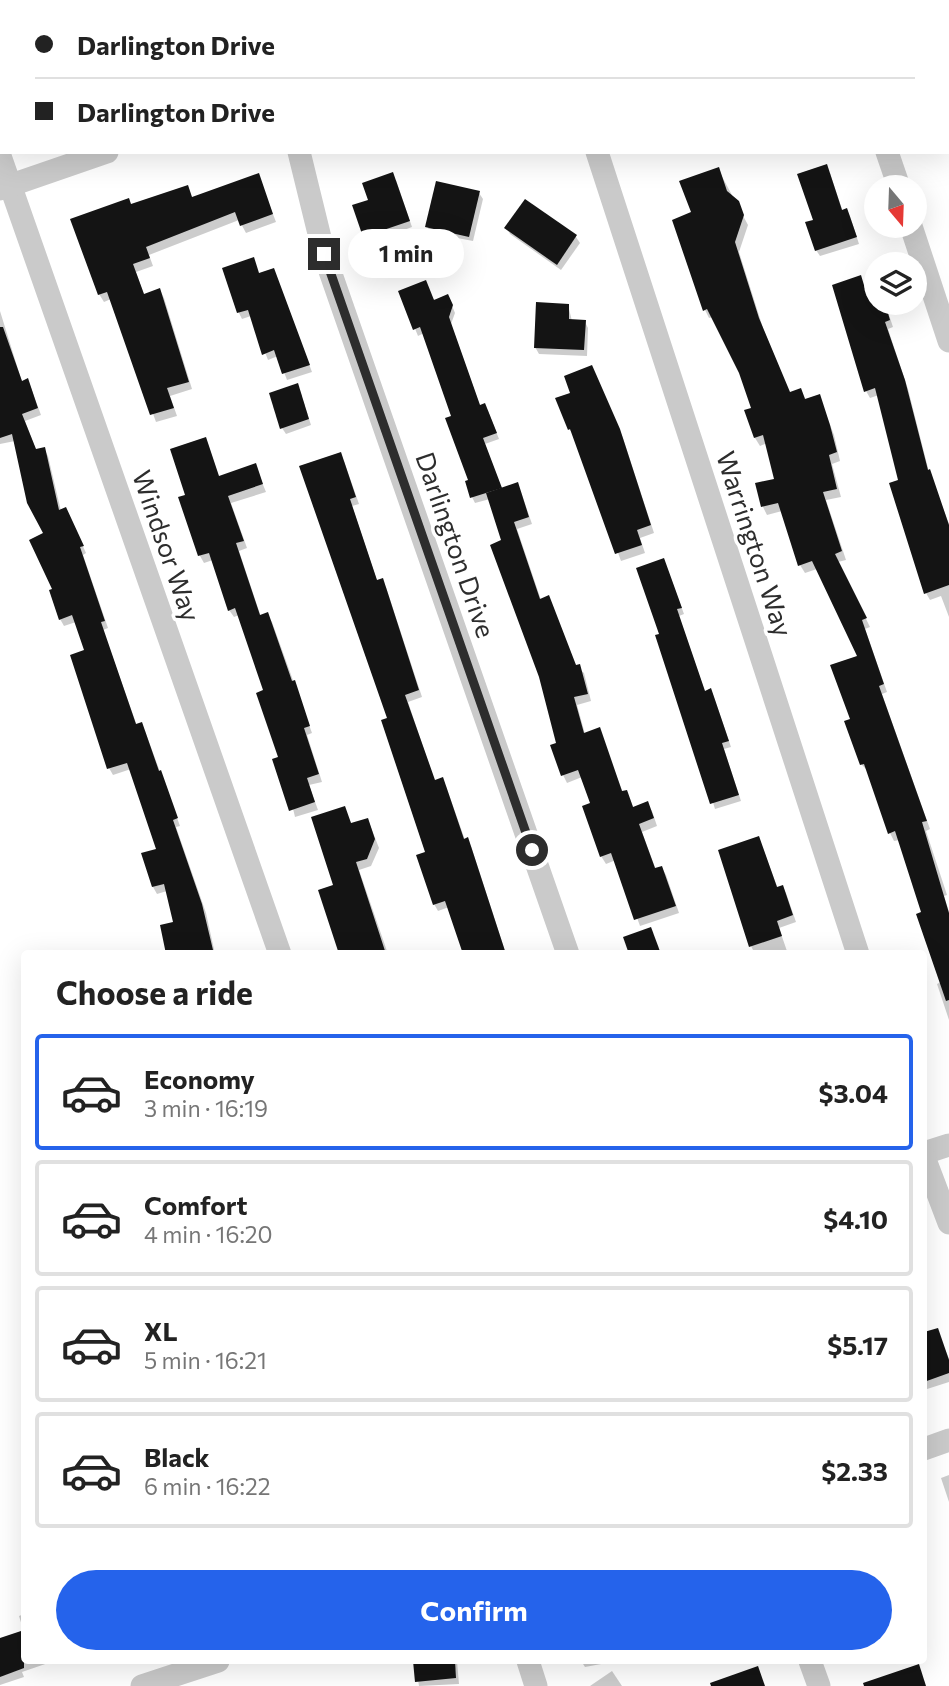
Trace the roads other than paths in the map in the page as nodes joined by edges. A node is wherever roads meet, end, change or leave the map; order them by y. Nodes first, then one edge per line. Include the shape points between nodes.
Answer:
1 (101, 154) edge
2 (299, 154) edge
3 (598, 154) edge
4 (888, 154) edge
5 (0, 156) edge
6 (894, 175) edge
7 (5, 187) edge
8 (915, 238) edge
9 (949, 341) edge
10 (280, 950) edge
11 (567, 950) edge
12 (857, 950) edge
13 (949, 1144) edge
14 (927, 1154) edge
15 (927, 1163) edge
16 (949, 1223) edge
17 (949, 1440) edge
18 (927, 1448) edge
19 (209, 1664) edge
20 (529, 1664) edge
21 (811, 1664) edge
22 (142, 1686) edge
23 (536, 1686) edge
24 (819, 1686) edge

1 - 7 street
2 - 11 street, Darlington Drive via 324,254
3 - 12 street, Warrington Way
4 - 6 street
5 - 7 street, Windsor Way
7 - 10 street, Windsor Way
8 - 9 street
13 - 14 street
15 - 16 street
17 - 18 street
19 - 22 street
20 - 23 street
21 - 24 street

